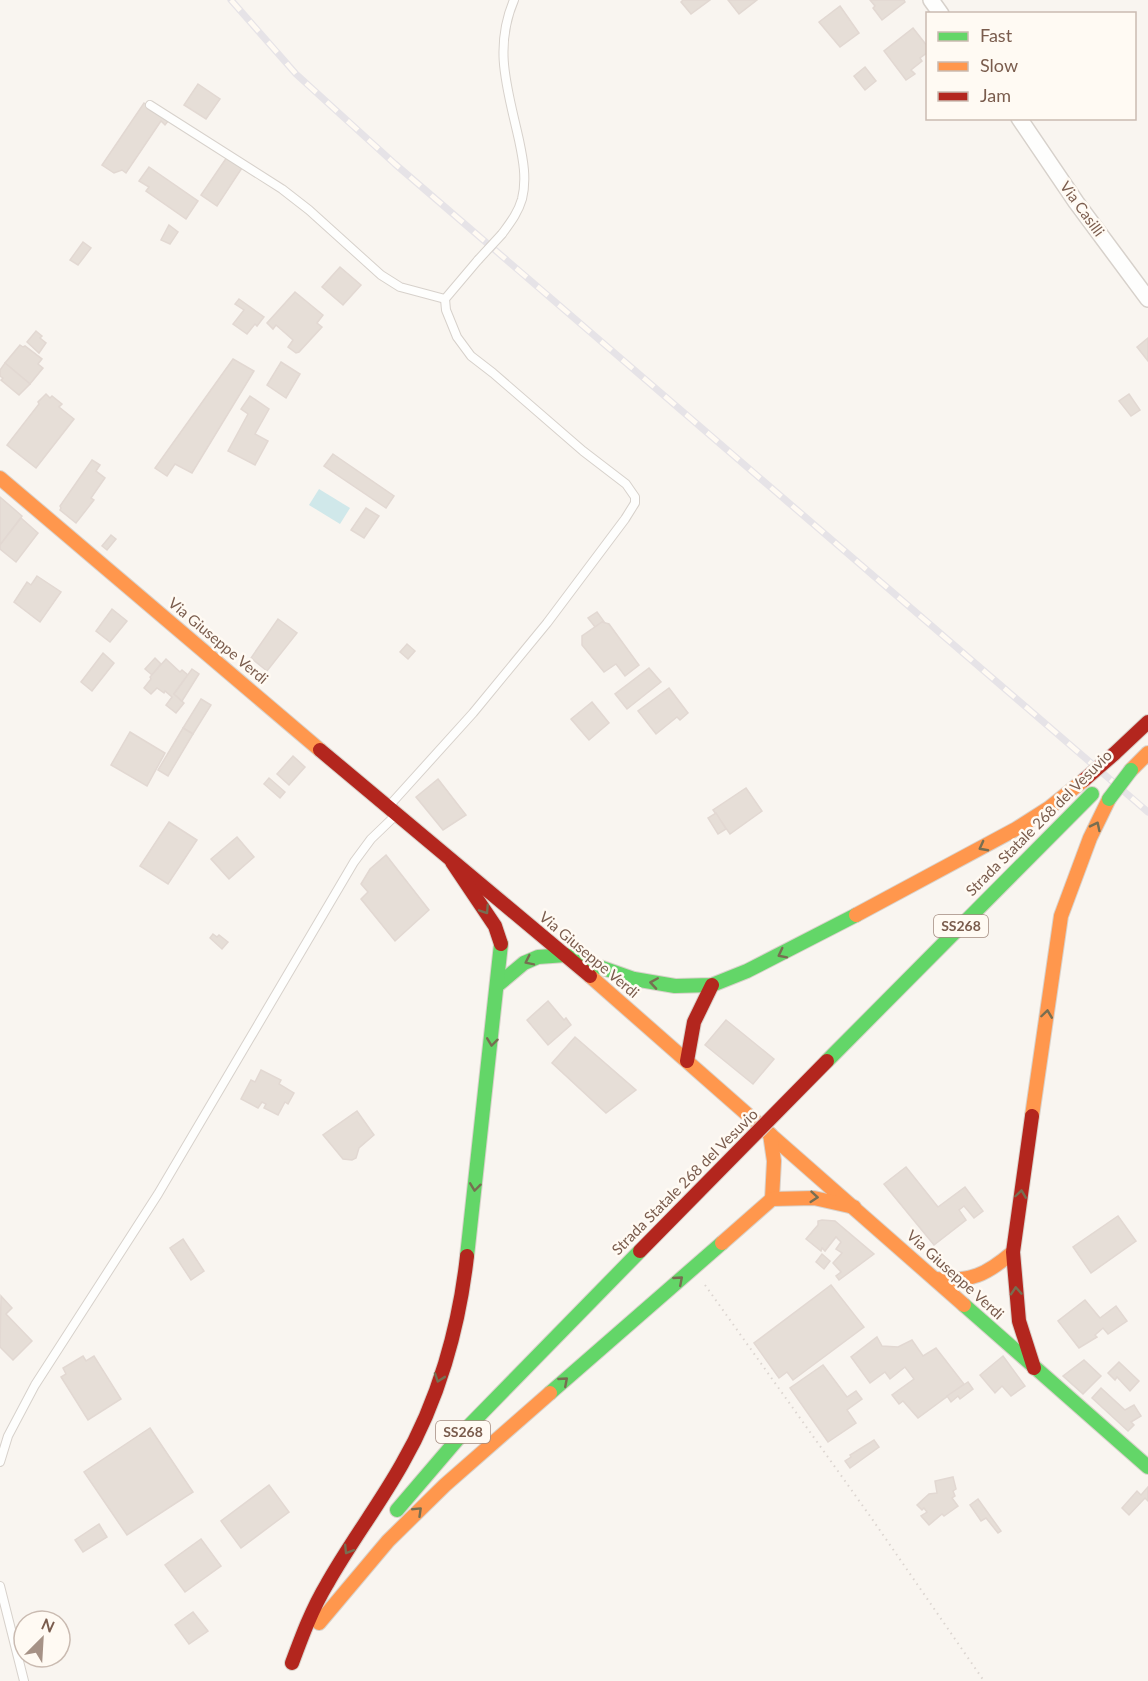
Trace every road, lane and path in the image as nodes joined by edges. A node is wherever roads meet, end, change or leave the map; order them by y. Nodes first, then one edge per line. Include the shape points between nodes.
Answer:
1 (514, 0) edge
2 (150, 105) dead end
3 (1020, 120) edge
4 (1148, 298) edge
5 (445, 299) junction
6 (0, 478) edge
7 (1148, 722) edge
8 (1148, 736) edge
9 (1148, 753) edge
10 (1122, 762) junction
11 (392, 811) junction
12 (452, 862) junction
13 (566, 955) junction
14 (499, 984) junction
15 (712, 985) junction
16 (687, 1061) junction
17 (770, 1134) junction
18 (772, 1199) junction
19 (854, 1207) junction
20 (1013, 1252) junction
21 (693, 1268) junction
22 (935, 1279) junction
23 (1034, 1368) junction
24 (0, 1462) edge
25 (1148, 1467) edge
26 (0, 1586) edge
27 (310, 1633) junction
28 (24, 1681) edge
29 (984, 1681) edge

1 - 5 lane, bridge via 504,32 503,69 525,175 523,196 513,220
2 - 5 lane via 291,196 381,275 400,287
3 - 4 street, Via Casilli
5 - 11 lane via 457,337 471,356 626,484 635,503 547,623
6 - 11 main road, Via Giuseppe Verdi
7 - 10 main road
8 - 10 main road, Strada Statale 268 del Vesuvio / SS268
9 - 10 main road
10 -> 15 main road, bridge via 1084,780 1016,829 811,939
20 -> 10 main road, bridge via 1061,916
10 - 27 main road, Strada Statale 268 del Vesuvio / SS268, bridge via 436,1462 374,1539
11 - 12 main road, Via Giuseppe Verdi
11 - 24 lane via 354,862 158,1194 35,1385 8,1436
12 - 13 main road, Via Giuseppe Verdi
12 -> 14 main road via 495,926 502,947
13 -> 14 main road via 538,957 524,963
15 -> 13 main road via 675,986 634,980
13 - 16 main road, Via Giuseppe Verdi
14 -> 27 main road, Strada Statale 268 del Vesuvio / SS268 via 465,1274 451,1345 403,1463 327,1583 290,1667
15 - 16 main road via 698,1007 688,1035
16 - 17 main road, Via Giuseppe Verdi
17 - 18 main road via 774,1161
17 - 19 main road, Via Giuseppe Verdi
18 -> 19 main road via 826,1198
18 - 21 main road
19 - 22 main road, Via Giuseppe Verdi
20 - 22 main road via 994,1269 974,1279
23 -> 20 main road via 1018,1321
27 -> 21 main road via 388,1540 445,1485
21 - 29 path
22 - 23 main road, Via Giuseppe Verdi
23 - 25 main road, Via Giuseppe Verdi
26 - 28 lane

